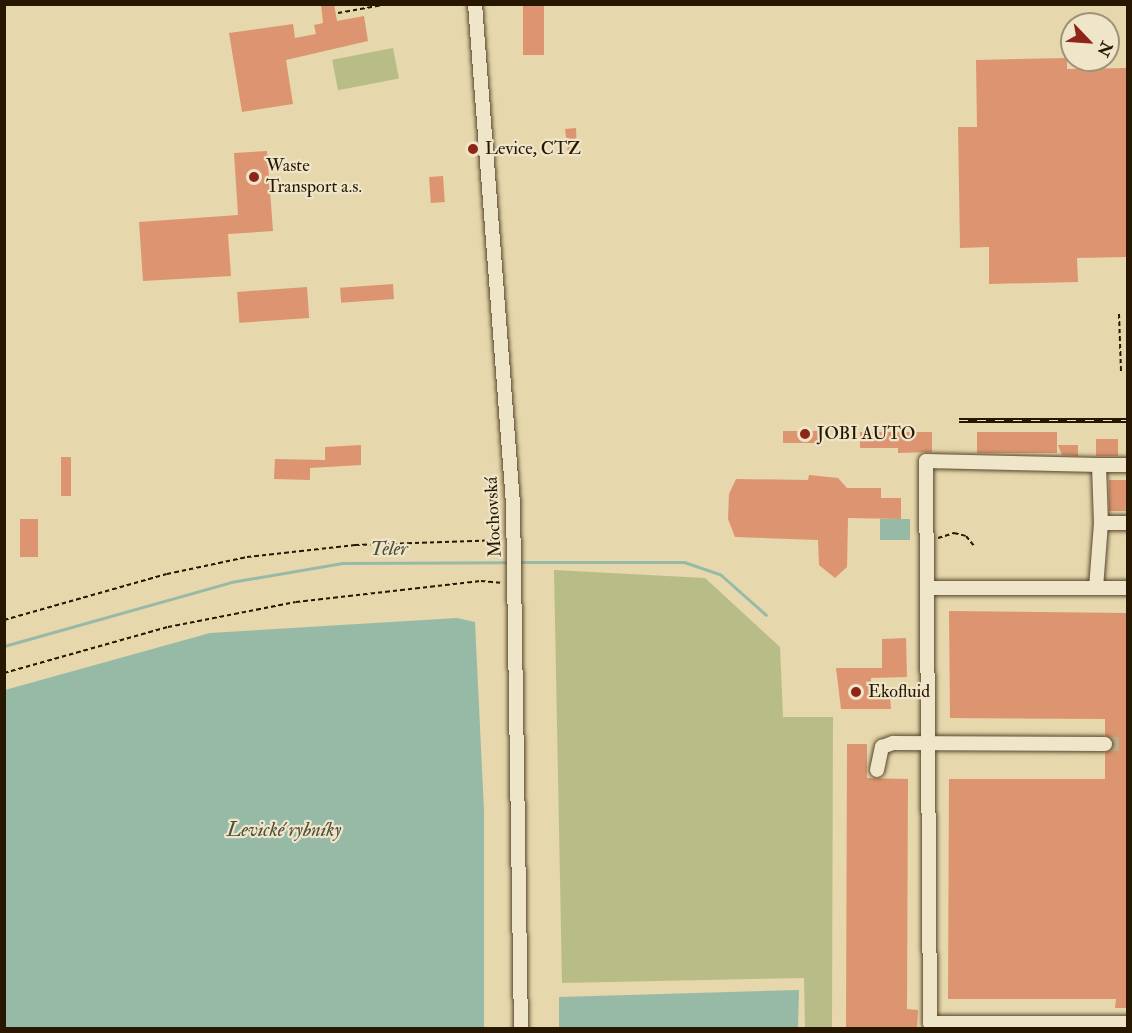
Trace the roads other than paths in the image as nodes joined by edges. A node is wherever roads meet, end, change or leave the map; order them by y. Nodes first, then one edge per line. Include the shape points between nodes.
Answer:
1 (475, 4) edge
2 (1099, 465) junction
3 (1128, 465) edge
4 (1101, 523) junction
5 (1128, 523) edge
6 (928, 588) junction
7 (1096, 588) junction
8 (1128, 588) edge
9 (926, 744) junction
10 (1106, 744) tunnel mouth
11 (877, 770) dead end
12 (1128, 1023) edge
13 (521, 1029) edge

1 - 13 street, Mochovská via 514,545
2 - 3 street
2 - 4 street
2 - 6 street via 926,461
4 - 5 street
4 - 7 street
6 - 7 street
6 - 9 street
7 - 8 street
9 - 10 street
9 - 11 street via 892,742 882,747
9 - 12 street via 930,1023

